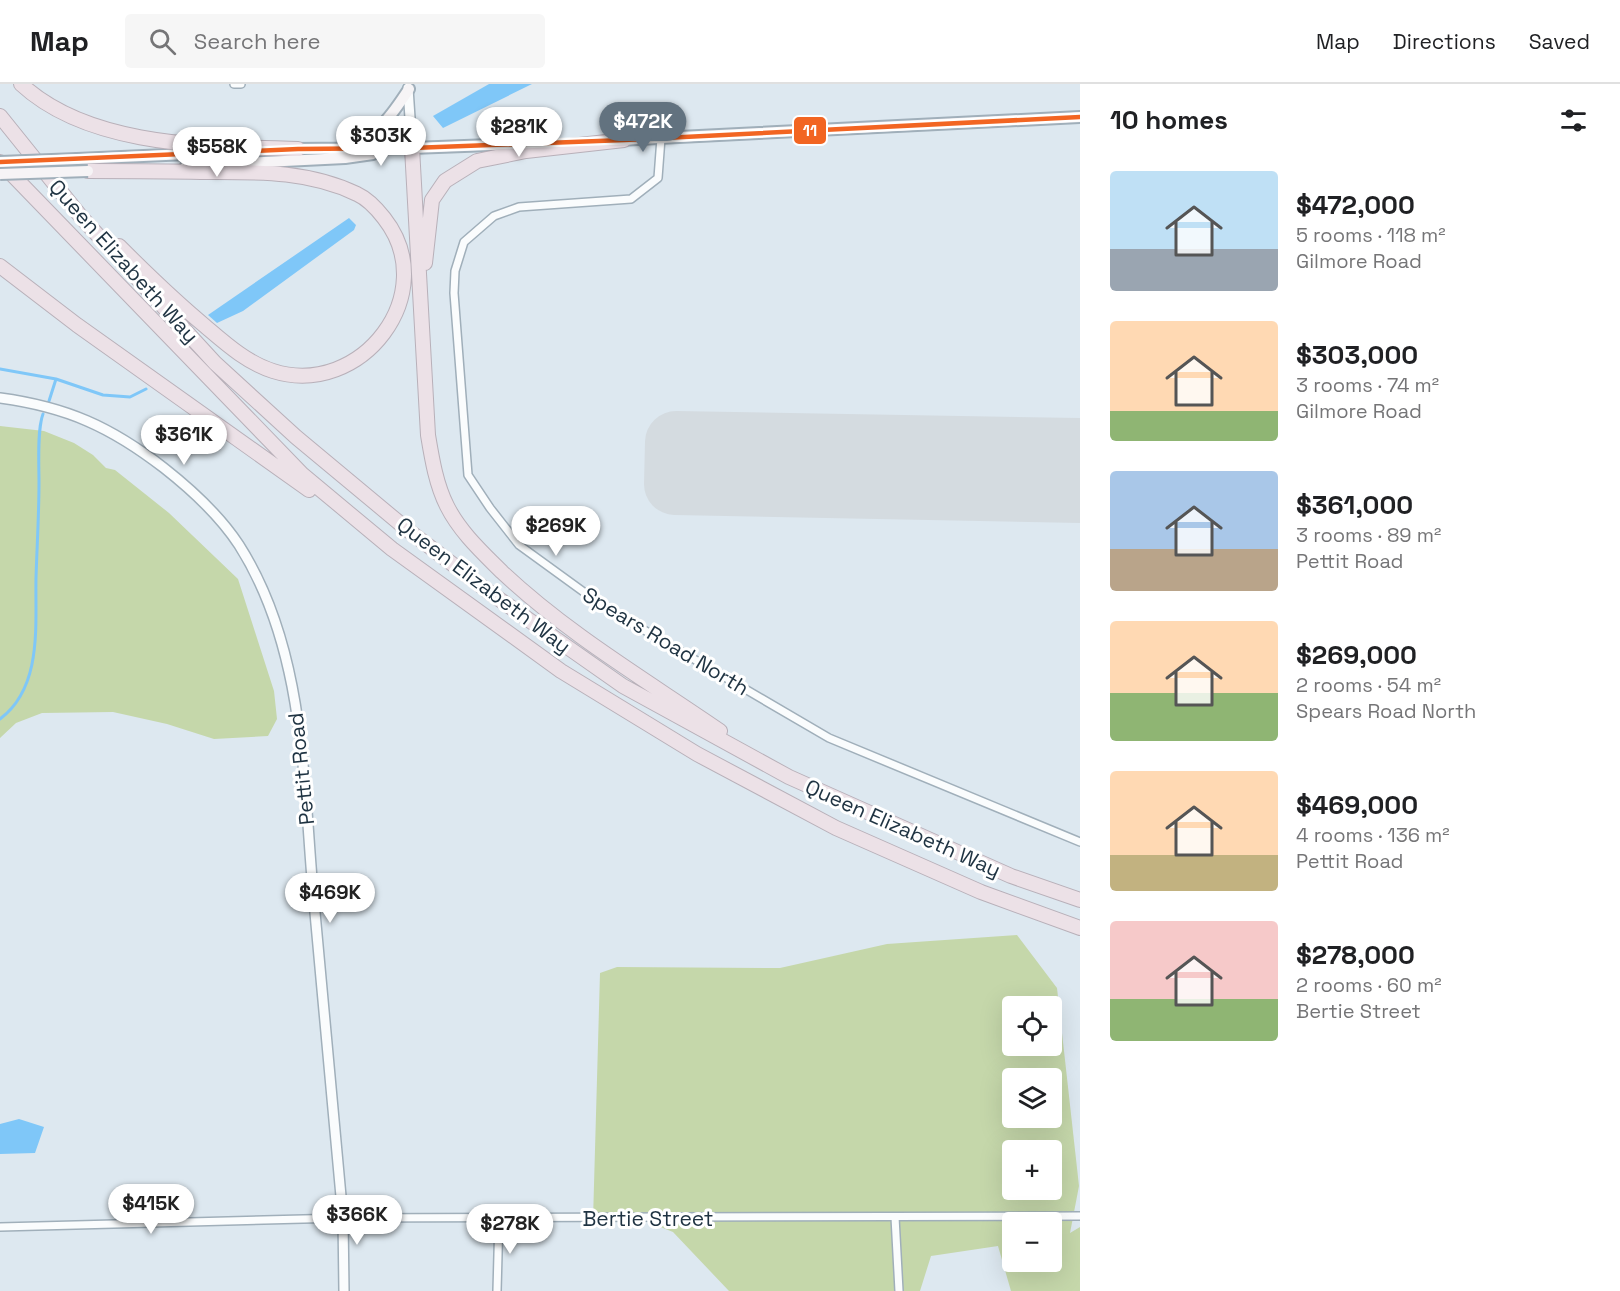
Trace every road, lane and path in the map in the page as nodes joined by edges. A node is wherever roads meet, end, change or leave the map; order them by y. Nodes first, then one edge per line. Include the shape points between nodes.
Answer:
1 (21, 84) edge
2 (234, 84) edge
3 (241, 84) edge
4 (408, 86) edge
5 (0, 116) edge
6 (1080, 117) edge
7 (661, 138) junction
8 (624, 140) junction
9 (336, 148) junction
10 (412, 148) junction
11 (298, 149) junction
12 (1, 165) edge
13 (39, 165) junction
14 (88, 171) junction
15 (0, 266) edge
16 (420, 304) junction
17 (0, 398) edge
18 (392, 549) junction
19 (789, 777) junction
20 (1080, 842) edge
21 (1080, 900) edge
22 (1080, 928) edge
23 (1080, 1216) edge
24 (896, 1217) junction
25 (343, 1218) junction
26 (499, 1218) junction
27 (0, 1227) edge
28 (344, 1291) edge
29 (497, 1291) edge
30 (899, 1291) edge

1 - 11 highway via 52,108 120,133 217,146
2 - 3 street
4 - 9 main road via 383,126 357,142
4 - 10 street
5 - 13 highway, Queen Elizabeth Way
6 - 7 main road
7 - 8 main road
7 - 20 street, Spears Road North via 658,178 631,199 519,207 494,216 464,242 455,271 454,292 468,475 519,545 603,606 829,738
8 - 10 main road
8 - 16 highway via 477,161 445,181 432,200
9 - 10 main road
9 - 11 main road
10 - 14 main road via 345,158
10 - 16 highway
11 - 12 main road, bridge
12 - 14 main road, bridge
12 - 18 highway, Queen Elizabeth Way via 303,475
13 - 14 highway via 164,292 229,347 273,371 308,376 344,367 372,348 395,315 402,293 399,247 377,208 360,195 323,180 287,174
13 - 19 highway, Queen Elizabeth Way via 82,218 215,363 409,531 623,687
15 - 18 highway
16 - 19 highway via 433,464 447,506 474,545 564,624
17 - 25 street, Pettit Road via 73,414 140,449 194,492 238,543 259,581 279,629 297,716
18 - 22 highway, Queen Elizabeth Way via 561,671 697,754 836,828 981,892
19 - 21 highway, Queen Elizabeth Way via 1011,876
23 - 24 street, Bertie Street
24 - 26 street, Bertie Street
24 - 30 street
25 - 26 street, Bertie Street
25 - 27 street, Bertie Street
25 - 28 street, Pettit Road
26 - 29 street

